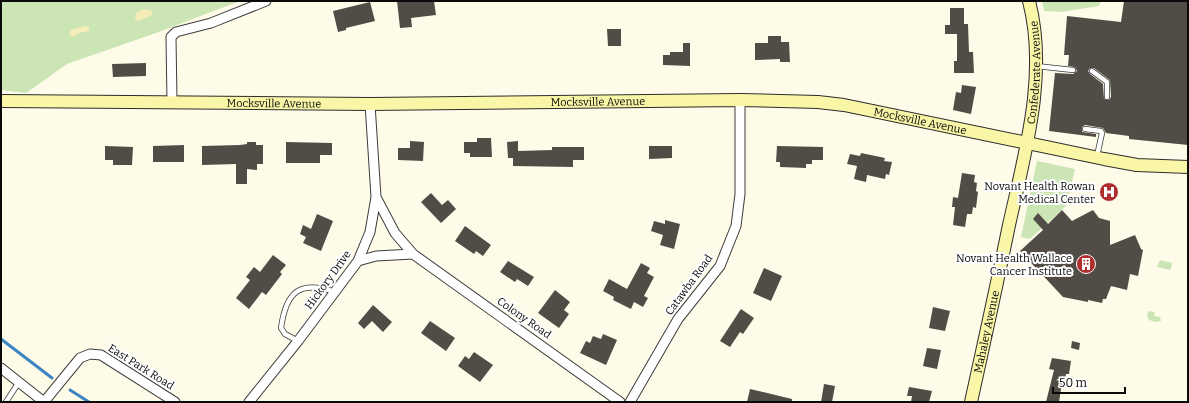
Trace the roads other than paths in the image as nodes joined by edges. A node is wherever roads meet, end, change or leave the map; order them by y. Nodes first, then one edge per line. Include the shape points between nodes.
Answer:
1 (266, 1) edge
2 (1029, 1) edge
3 (1036, 66) junction
4 (1073, 70) dead end
5 (1092, 71) dead end
6 (1107, 97) dead end
7 (1, 100) edge
8 (740, 100) junction
9 (172, 102) junction
10 (370, 104) junction
11 (1085, 129) dead end
12 (1027, 144) junction
13 (1097, 158) junction
14 (1188, 167) edge
15 (376, 197) junction
16 (413, 254) junction
17 (358, 261) junction
18 (335, 292) junction
19 (298, 341) junction
20 (1, 368) edge
21 (19, 382) junction
22 (6, 402) edge
23 (44, 402) edge
24 (175, 402) edge
25 (249, 402) edge
26 (620, 402) edge
27 (630, 402) edge
28 (971, 402) edge

1 - 9 street via 211,23 176,32 171,37
2 - 3 street, Confederate Avenue
3 - 4 lane
3 - 12 street, Confederate Avenue
5 - 6 lane via 1107,82
7 - 9 street, Mocksville Avenue
8 - 10 street, Mocksville Avenue
8 - 12 street, Mocksville Avenue via 844,105
8 - 27 street, Catawba Road via 740,194 736,226 720,266 678,319
9 - 10 street, Mocksville Avenue
10 - 15 street, Hickory Drive
11 - 13 lane via 1102,128
12 - 13 street, Mocksville Avenue
12 - 28 street, Mahaley Avenue
13 - 14 street, Mocksville Avenue via 1137,165
15 - 16 street, Colony Road via 395,233
15 - 17 street, Hickory Drive via 370,232
16 - 17 street via 376,256
16 - 26 street, Colony Road
17 - 18 street, Hickory Drive
18 - 19 street, Hickory Drive
18 - 19 lane via 319,287 292,294 285,308 281,328 285,334
19 - 25 street, Hickory Drive
20 - 21 street
21 - 22 lane
21 - 23 street
23 - 24 street, East Park Road via 80,358 90,354 101,355

